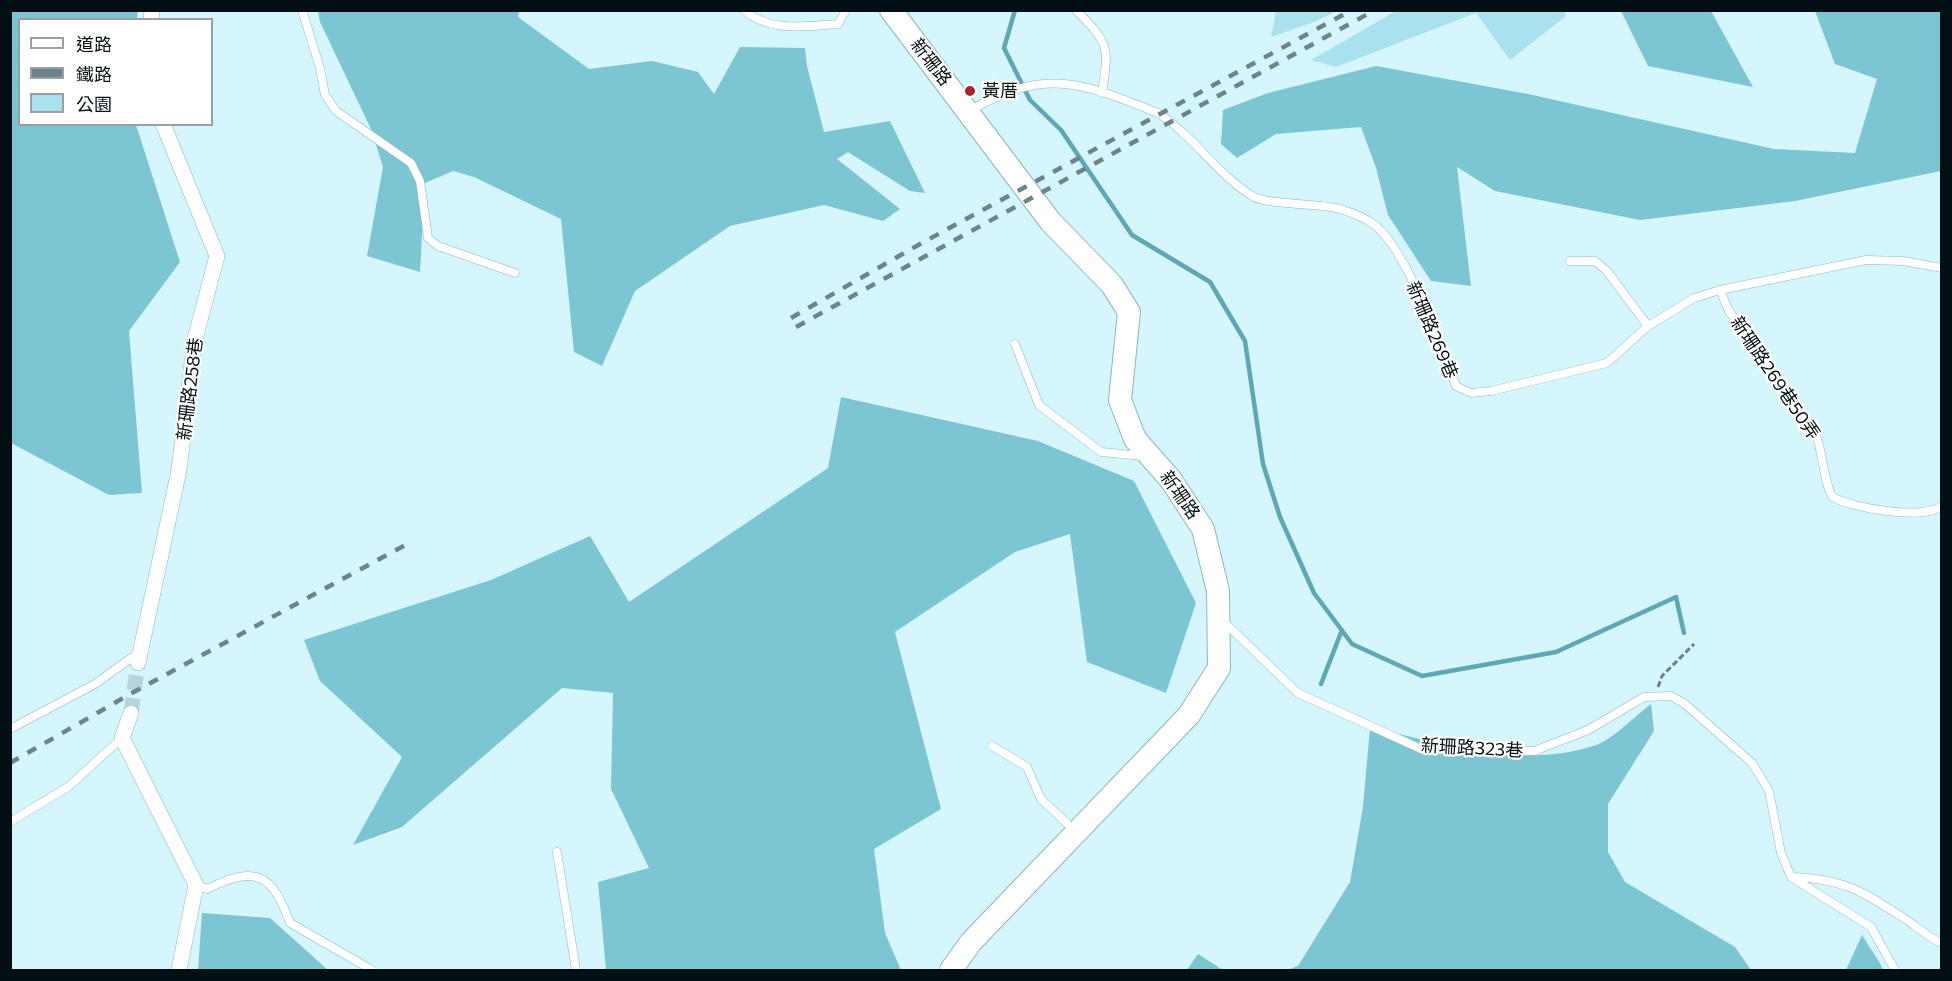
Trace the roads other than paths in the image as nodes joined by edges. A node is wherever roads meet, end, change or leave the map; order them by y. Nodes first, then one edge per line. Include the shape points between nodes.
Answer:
1 (302, 10) edge
2 (744, 10) edge
3 (846, 10) edge
4 (891, 10) edge
5 (1076, 10) edge
6 (1101, 93) junction
7 (969, 111) junction
8 (164, 126) edge
9 (1570, 261) dead end
10 (1941, 268) edge
11 (514, 273) dead end
12 (1720, 290) junction
13 (1648, 326) junction
14 (1015, 344) dead end
15 (1150, 457) junction
16 (1941, 506) edge
17 (1218, 616) junction
18 (139, 657) joint
19 (131, 713) tunnel mouth
20 (10, 729) edge
21 (122, 738) junction
22 (992, 746) dead end
23 (10, 822) edge
24 (1076, 832) junction
25 (557, 852) dead end
26 (1791, 877) junction
27 (196, 885) junction
28 (1941, 943) edge
29 (179, 970) edge
30 (372, 970) edge
31 (576, 970) edge
32 (951, 970) edge
33 (1895, 970) edge

1 - 11 lane via 330,103 411,163 420,182 428,238 438,246
2 - 3 lane via 762,22 791,27 838,24
4 - 7 street, 新珊路
5 - 6 lane via 1104,42 1108,55
6 - 7 lane, 新珊路269巷 via 1066,83 1032,84 1015,88
6 - 13 lane, 新珊路269巷 via 1170,121 1228,179 1257,198 1336,208 1377,227 1408,274 1456,386 1471,393 1608,363
7 - 15 street, 新珊路 via 1050,221 1112,285 1129,312 1120,400 1135,439
8 - 18 street, 新珊路258巷 via 217,256 195,339 179,471
9 - 13 lane via 1595,261 1607,271
10 - 12 lane, 新珊路269巷 via 1866,260
12 - 13 lane, 新珊路269巷 via 1694,298
12 - 16 lane, 新珊路269巷50弄 via 1729,311 1816,435 1833,497 1897,513 1936,510
14 - 15 lane via 1039,405 1101,452
15 - 17 street, 新珊路 via 1171,480 1203,529 1218,591
17 - 24 street, 新珊路 via 1219,668 1189,715
17 - 26 lane, 新珊路323巷 via 1298,693 1421,749 1534,751 1588,730 1644,697 1671,696 1752,763 1769,791 1781,853
18 - 20 lane
19 - 21 street
21 - 23 lane via 68,787
21 - 27 street
22 - 24 lane via 1027,767 1041,799
24 - 32 street, 新珊路 via 971,942
25 - 31 lane
26 - 28 lane via 1848,885 1885,904
26 - 33 lane via 1871,927
27 - 29 street
27 - 30 lane via 207,889 229,879 264,879 279,893 290,923

